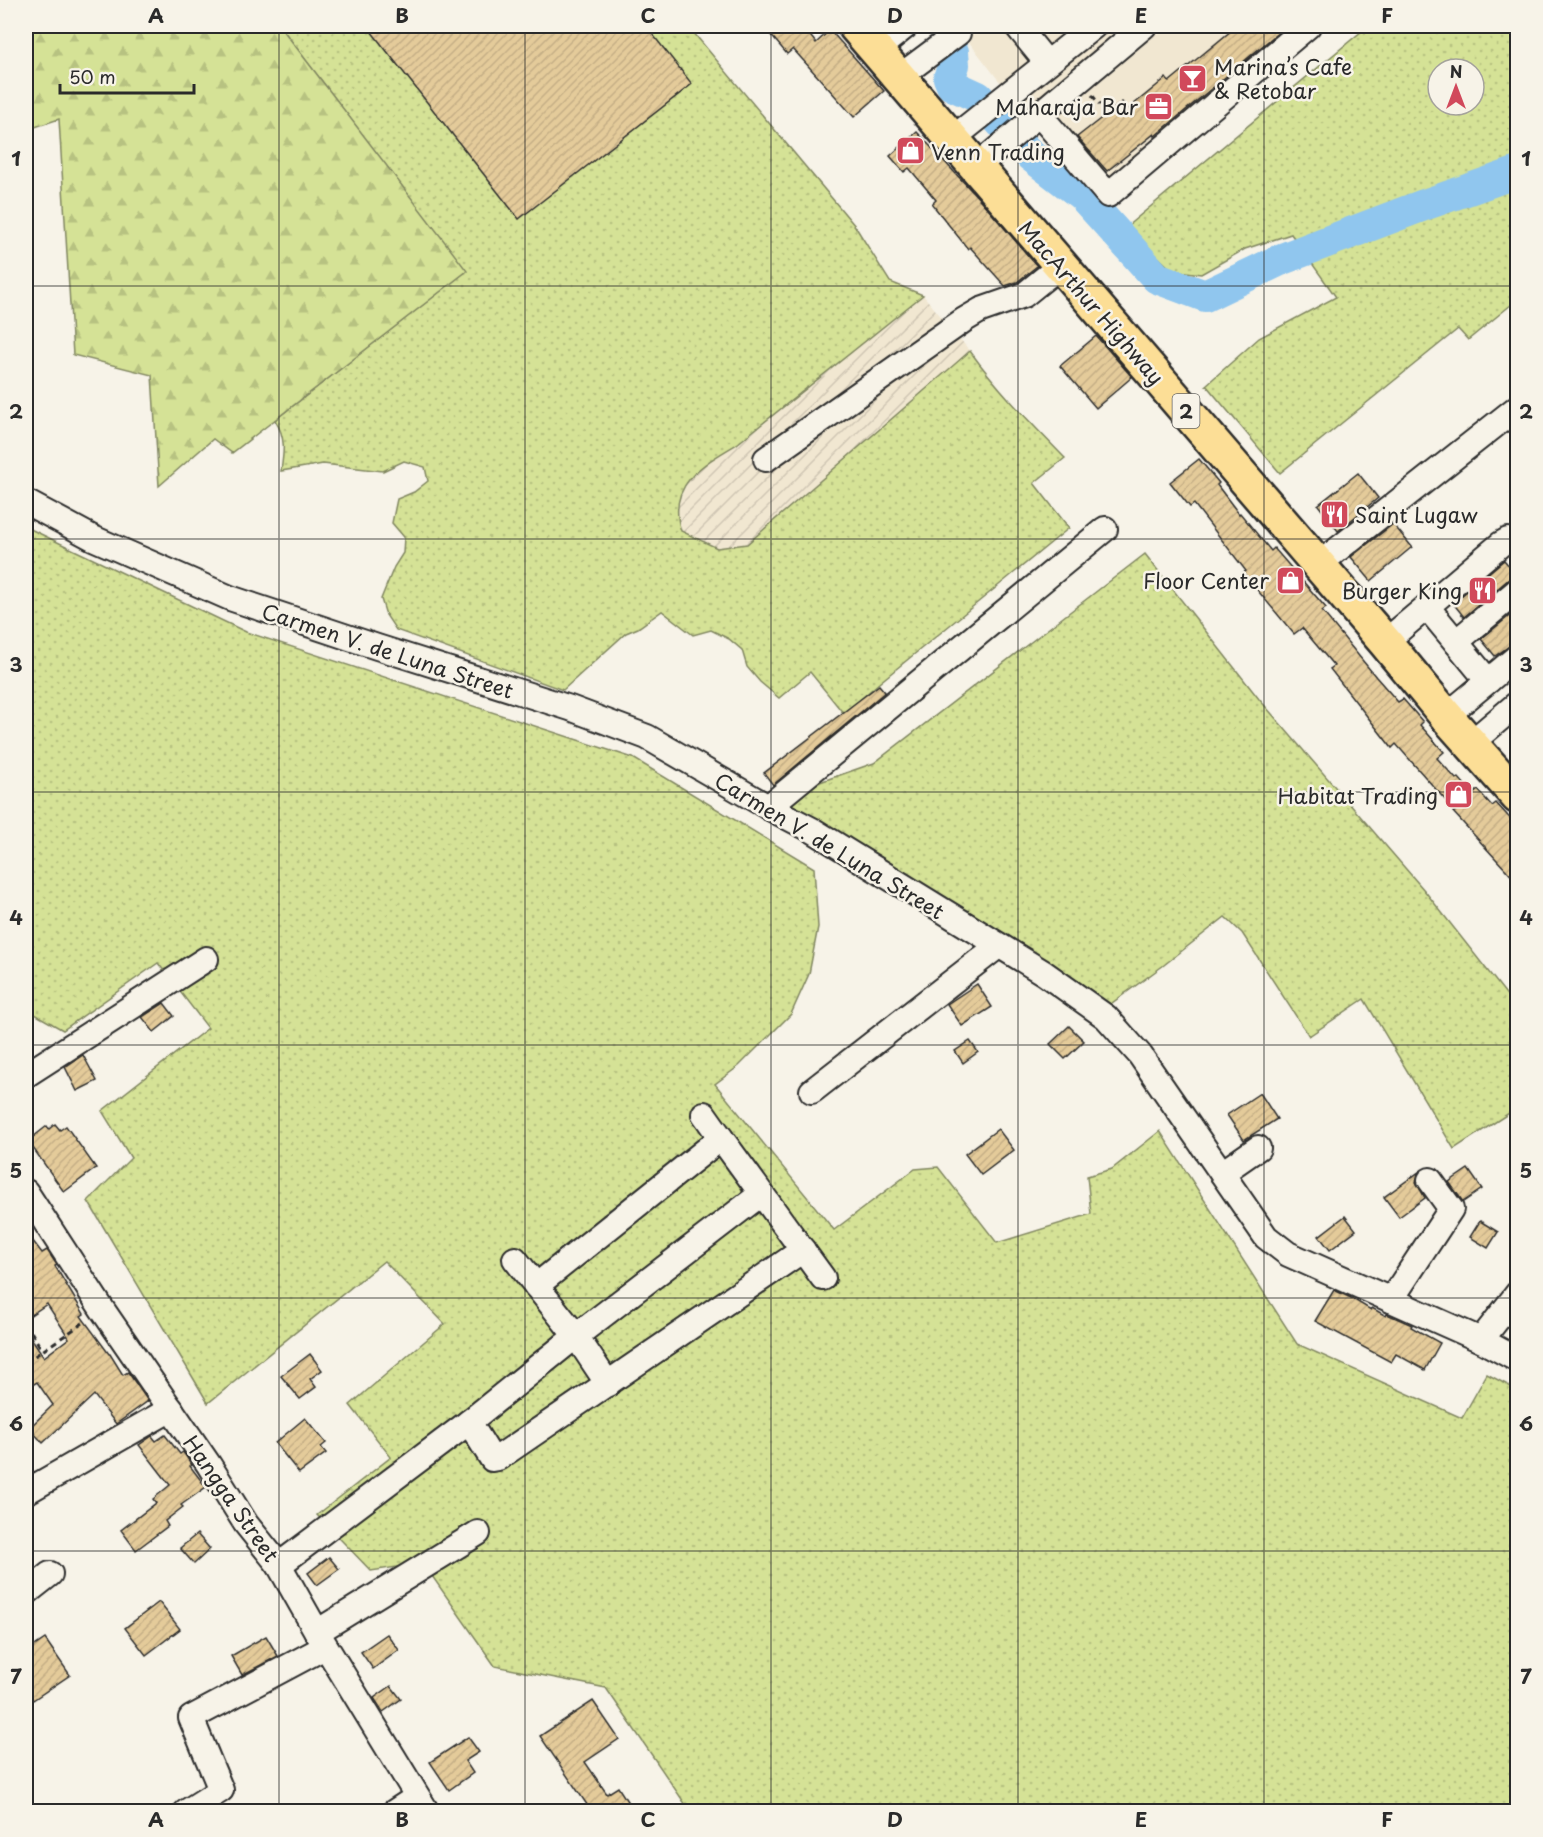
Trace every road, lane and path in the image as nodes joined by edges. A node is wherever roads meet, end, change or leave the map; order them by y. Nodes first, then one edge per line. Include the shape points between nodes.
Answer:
1 (906, 26) edge
2 (1017, 26) edge
3 (1094, 26) edge
4 (1144, 26) edge
5 (1308, 26) edge
6 (958, 33) dead end
7 (868, 34) edge
8 (1047, 63) junction
9 (899, 77) junction
10 (1034, 118) junction
11 (963, 130) junction
12 (987, 158) junction
13 (1061, 266) junction
14 (1518, 407) edge
15 (766, 459) dead end
16 (26, 502) edge
17 (1105, 529) dead end
18 (1518, 542) edge
19 (1318, 565) junction
20 (1518, 590) edge
21 (1427, 607) junction
22 (1385, 642) junction
23 (1456, 642) junction
24 (1518, 656) edge
25 (1488, 681) junction
26 (1518, 703) edge
27 (1446, 717) junction
28 (1471, 743) junction
29 (1518, 797) edge
30 (768, 807) junction
31 (998, 946) junction
32 (206, 959) dead end
33 (26, 1075) edge
34 (812, 1091) dead end
35 (704, 1114) dead end
36 (721, 1138) junction
37 (1258, 1148) dead end
38 (1222, 1173) junction
39 (1431, 1180) dead end
40 (26, 1192) edge
41 (761, 1194) junction
42 (803, 1250) junction
43 (515, 1259) dead end
44 (823, 1278) dead end
45 (536, 1286) junction
46 (1518, 1293) edge
47 (1391, 1300) junction
48 (102, 1310) junction
49 (33, 1312) dead end
50 (26, 1317) edge
51 (26, 1323) edge
52 (576, 1336) junction
53 (1481, 1340) junction
54 (42, 1350) junction
55 (1518, 1360) edge
56 (26, 1362) edge
57 (608, 1384) junction
58 (171, 1409) junction
59 (469, 1422) junction
60 (26, 1492) edge
61 (478, 1533) dead end
62 (279, 1565) junction
63 (26, 1572) edge
64 (26, 1593) edge
65 (321, 1639) junction
66 (422, 1804) edge
67 (186, 1812) edge
68 (394, 1812) edge

1 - 7 street
2 - 8 street
3 - 8 street
4 - 10 street
5 - 10 street via 1108,195
6 - 9 street
7 - 9 highway, MacArthur Highway / 2
8 - 11 street
9 - 11 highway, MacArthur Highway / 2
10 - 12 street
11 - 12 highway, MacArthur Highway / 2
12 - 13 highway, MacArthur Highway / 2
13 - 15 street via 1024,295 964,320
13 - 19 highway, MacArthur Highway / 2
14 - 19 street
16 - 30 street, Carmen V. de Luna Street via 93,538 230,598 570,708 647,737
17 - 30 street
18 - 21 street via 1508,540 1501,544
19 - 22 highway, MacArthur Highway / 2
20 - 23 street
21 - 22 street
21 - 23 street
22 - 27 highway, MacArthur Highway / 2
23 - 25 street
24 - 25 street
25 - 27 street
26 - 28 street
27 - 28 highway, MacArthur Highway / 2
28 - 29 highway, MacArthur Highway / 2
30 - 31 street, Carmen V. de Luna Street via 814,831
31 - 34 street
31 - 38 street, Carmen V. de Luna Street via 1106,1017 1140,1055
32 - 33 street
35 - 36 street
36 - 41 street
36 - 45 street
37 - 38 street
38 - 47 street, Carmen V. de Luna Street via 1266,1237 1288,1254
39 - 47 street via 1451,1209
40 - 48 street, Hangga Street
41 - 42 street
41 - 52 street
42 - 44 street
42 - 57 street
43 - 45 street
45 - 52 street
46 - 53 street
47 - 53 street, Carmen V. de Luna Street
48 - 54 path
48 - 58 street, Hangga Street
49 - 50 path
51 - 54 path
52 - 57 street
52 - 59 street
53 - 55 street, Carmen V. de Luna Street
54 - 56 path
57 - 59 street via 498,1458 492,1459
58 - 60 street
58 - 62 street, Hangga Street via 246,1524
59 - 62 street
61 - 65 street
62 - 65 street, Hangga Street
63 - 64 street via 50,1574
65 - 66 street, Hangga Street
65 - 67 street via 191,1718 221,1790
66 - 68 street

